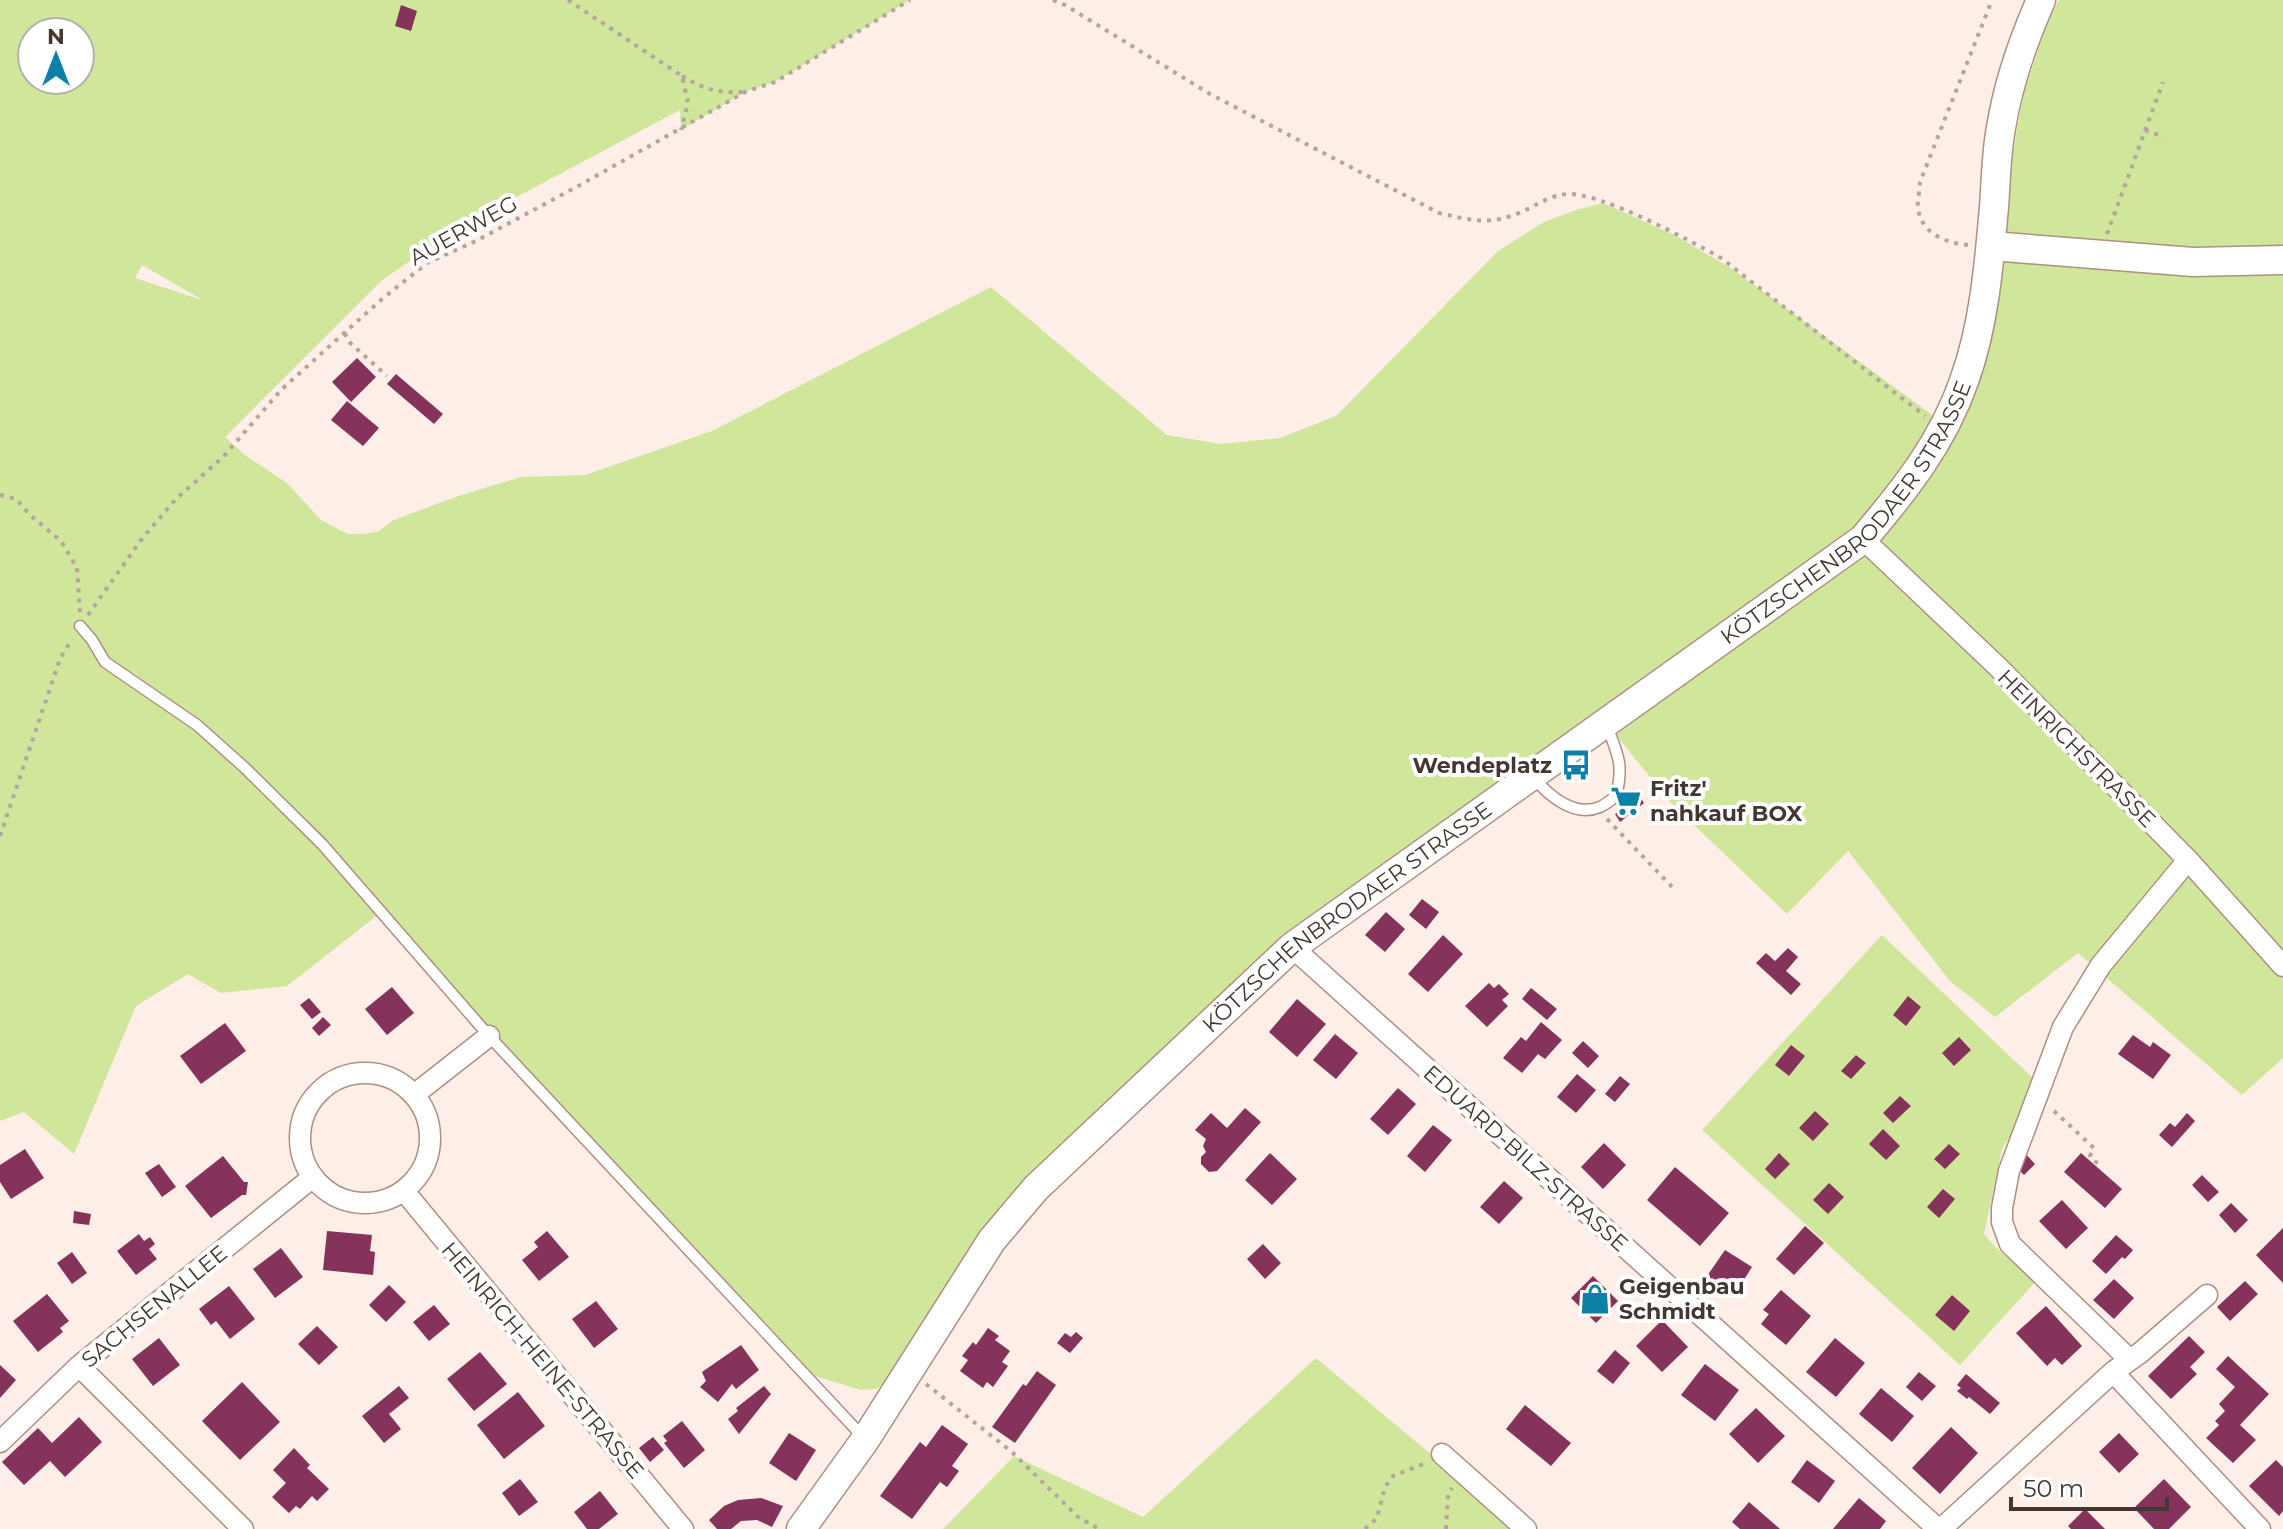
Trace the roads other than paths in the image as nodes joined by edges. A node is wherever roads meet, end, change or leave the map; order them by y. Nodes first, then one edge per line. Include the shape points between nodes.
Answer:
1 (2041, 0) edge
2 (1991, 246) junction
3 (2283, 260) edge
4 (1863, 539) junction
5 (80, 626) road end
6 (1606, 722) junction
7 (1532, 775) junction
8 (2188, 860) junction
9 (1292, 947) junction
10 (2283, 966) edge
11 (489, 1036) junction
12 (415, 1094) junction
13 (313, 1177) junction
14 (404, 1191) junction
15 (2207, 1295) dead end
16 (79, 1366) junction
17 (2121, 1366) junction
18 (865, 1440) junction
19 (0, 1442) edge
20 (1442, 1454) road end
21 (243, 1529) edge
22 (683, 1529) edge
23 (801, 1529) edge
24 (1526, 1529) edge
25 (1940, 1529) edge
26 (2260, 1529) edge

1 - 2 street, KÖTZSCHENBRODAER STRASSE via 2006,99
2 - 3 street via 2193,262
2 - 4 street, KÖTZSCHENBRODAER STRASSE via 1977,333 1944,429 1908,486
4 - 6 street, KÖTZSCHENBRODAER STRASSE
4 - 8 street, HEINRICHSTRASSE
5 - 11 lane via 105,662 197,725 322,844
6 - 7 street, KÖTZSCHENBRODAER STRASSE
6 - 7 lane via 1622,775 1616,796 1597,809 1576,809 1553,797
7 - 9 street, KÖTZSCHENBRODAER STRASSE
8 - 10 street, HEINRICHSTRASSE
8 - 17 street via 2101,965 2063,1027 2004,1193 2002,1222 2010,1244
9 - 18 street, KÖTZSCHENBRODAER STRASSE via 1036,1188 992,1240
9 - 25 street, EDUARD-BILZ-STRASSE
11 - 12 street
11 - 18 lane
12 - 13 street via 376,1073 354,1073 333,1081 304,1114 303,1157
12 - 14 street via 431,1134 429,1156
13 - 14 street via 332,1194 355,1203 381,1202
13 - 16 street, SACHSENALLEE
14 - 22 street, HEINRICH-HEINE-STRASSE
15 - 17 street
16 - 19 street, SACHSENALLEE
16 - 21 street
17 - 25 street
17 - 26 street
18 - 23 street, KÖTZSCHENBRODAER STRASSE
20 - 24 street

